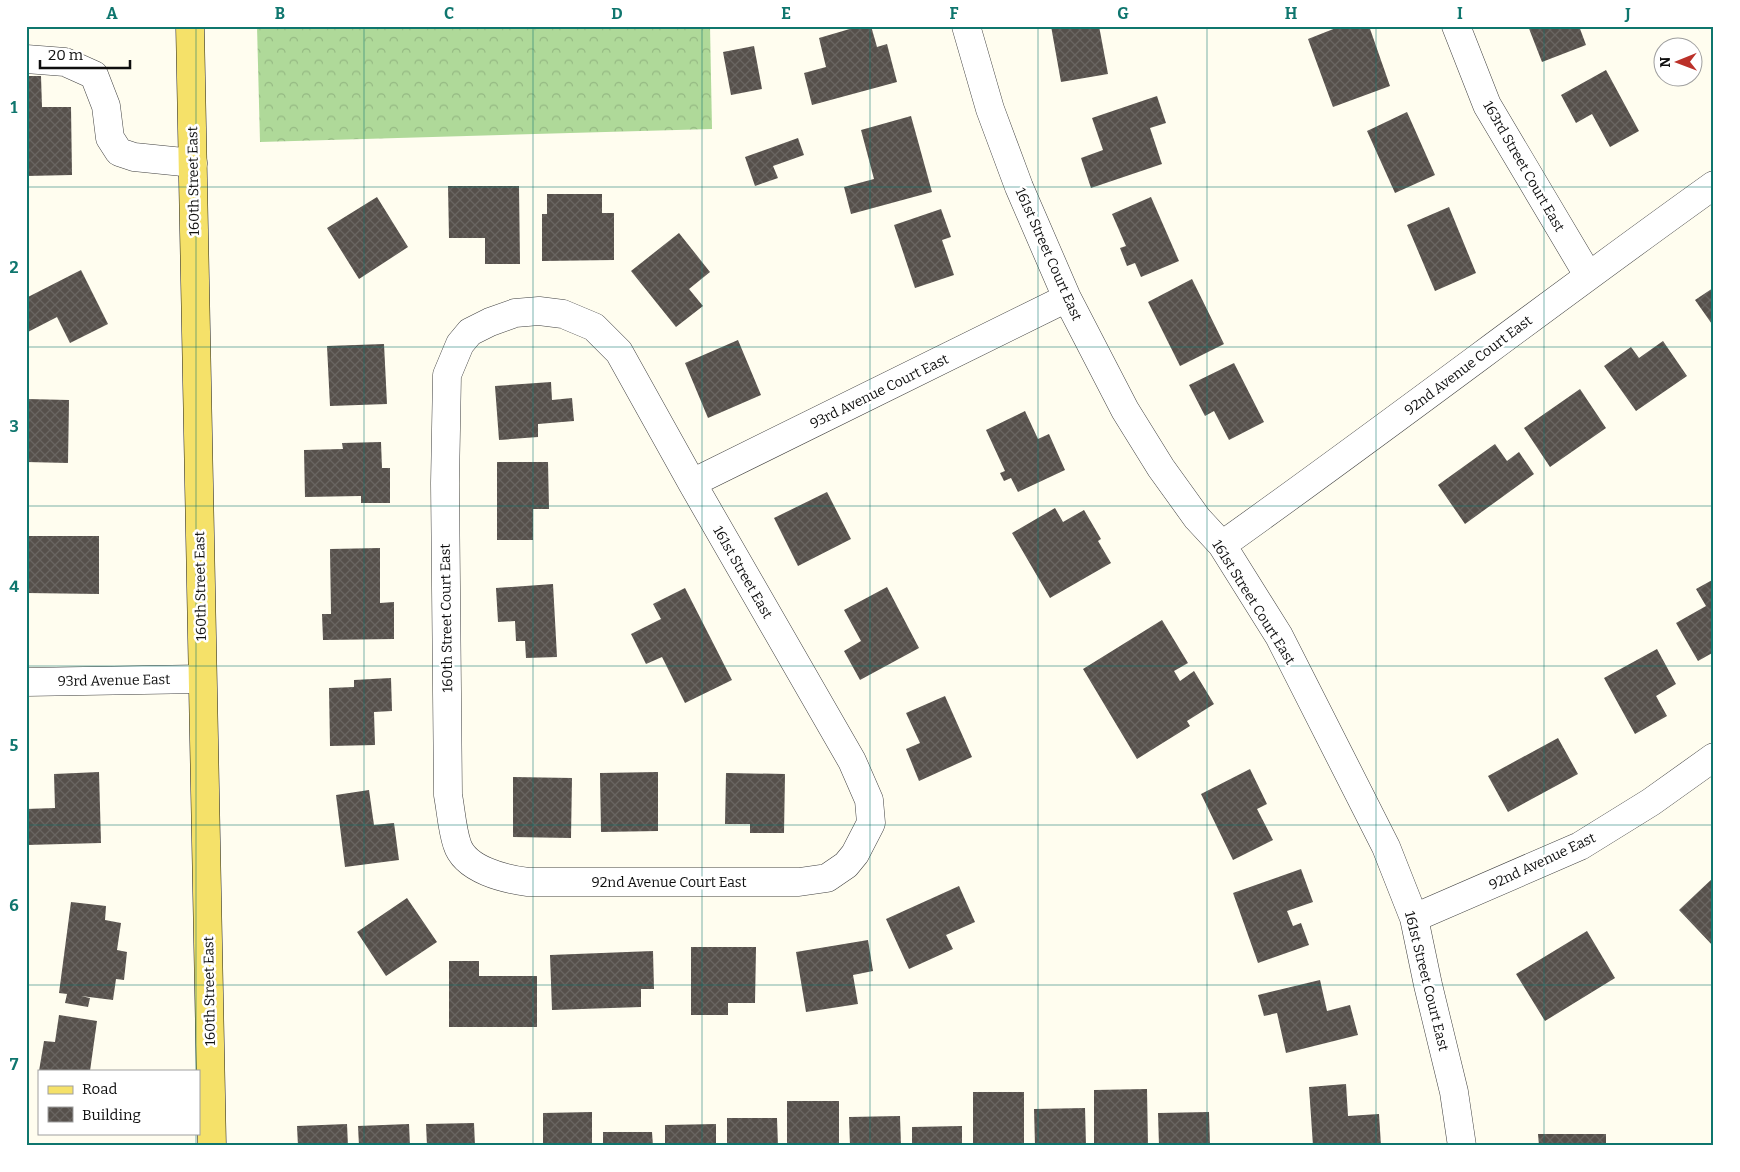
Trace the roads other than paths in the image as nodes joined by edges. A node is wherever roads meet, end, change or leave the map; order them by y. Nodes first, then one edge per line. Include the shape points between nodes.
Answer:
1 (190, 26) edge
2 (966, 26) edge
3 (1456, 26) edge
4 (26, 60) edge
5 (193, 164) junction
6 (1714, 185) edge
7 (1588, 275) junction
8 (1067, 298) junction
9 (580, 320) joint
10 (692, 483) junction
11 (1222, 545) junction
12 (201, 678) junction
13 (26, 682) edge
14 (1714, 757) edge
15 (862, 841) joint
16 (464, 858) joint
17 (1414, 918) junction
18 (212, 1146) edge
19 (1462, 1146) edge

1 - 5 main road, 160th Street East
2 - 8 street, 161st Street Court East via 1019,186
3 - 7 street, 163rd Street Court East via 1487,105
4 - 5 street via 65,62 94,75 106,106 110,138 119,152 134,157
5 - 12 main road, 160th Street East
6 - 7 street, 92nd Avenue Court East
7 - 11 street, 92nd Avenue Court East via 1353,452
8 - 10 street, 93rd Avenue Court East
8 - 11 street, 161st Street Court East via 1126,410 1161,468 1197,518
9 - 10 street, 161st Street East via 594,326 619,352
9 - 16 street, 160th Street Court East via 539,311 515,313 490,322 470,332 460,344 447,375 448,795 457,846
10 - 15 street, 161st Street East via 852,761 869,800 871,823
11 - 17 street, 161st Street Court East via 1283,645 1386,847
12 - 13 street, 93rd Avenue East
12 - 18 main road, 160th Street East
14 - 17 street, 92nd Avenue East via 1651,802 1580,846
15 - 16 street, 92nd Avenue Court East via 846,865 827,878 799,882 528,882 499,878
17 - 19 street, 161st Street Court East via 1454,1092

